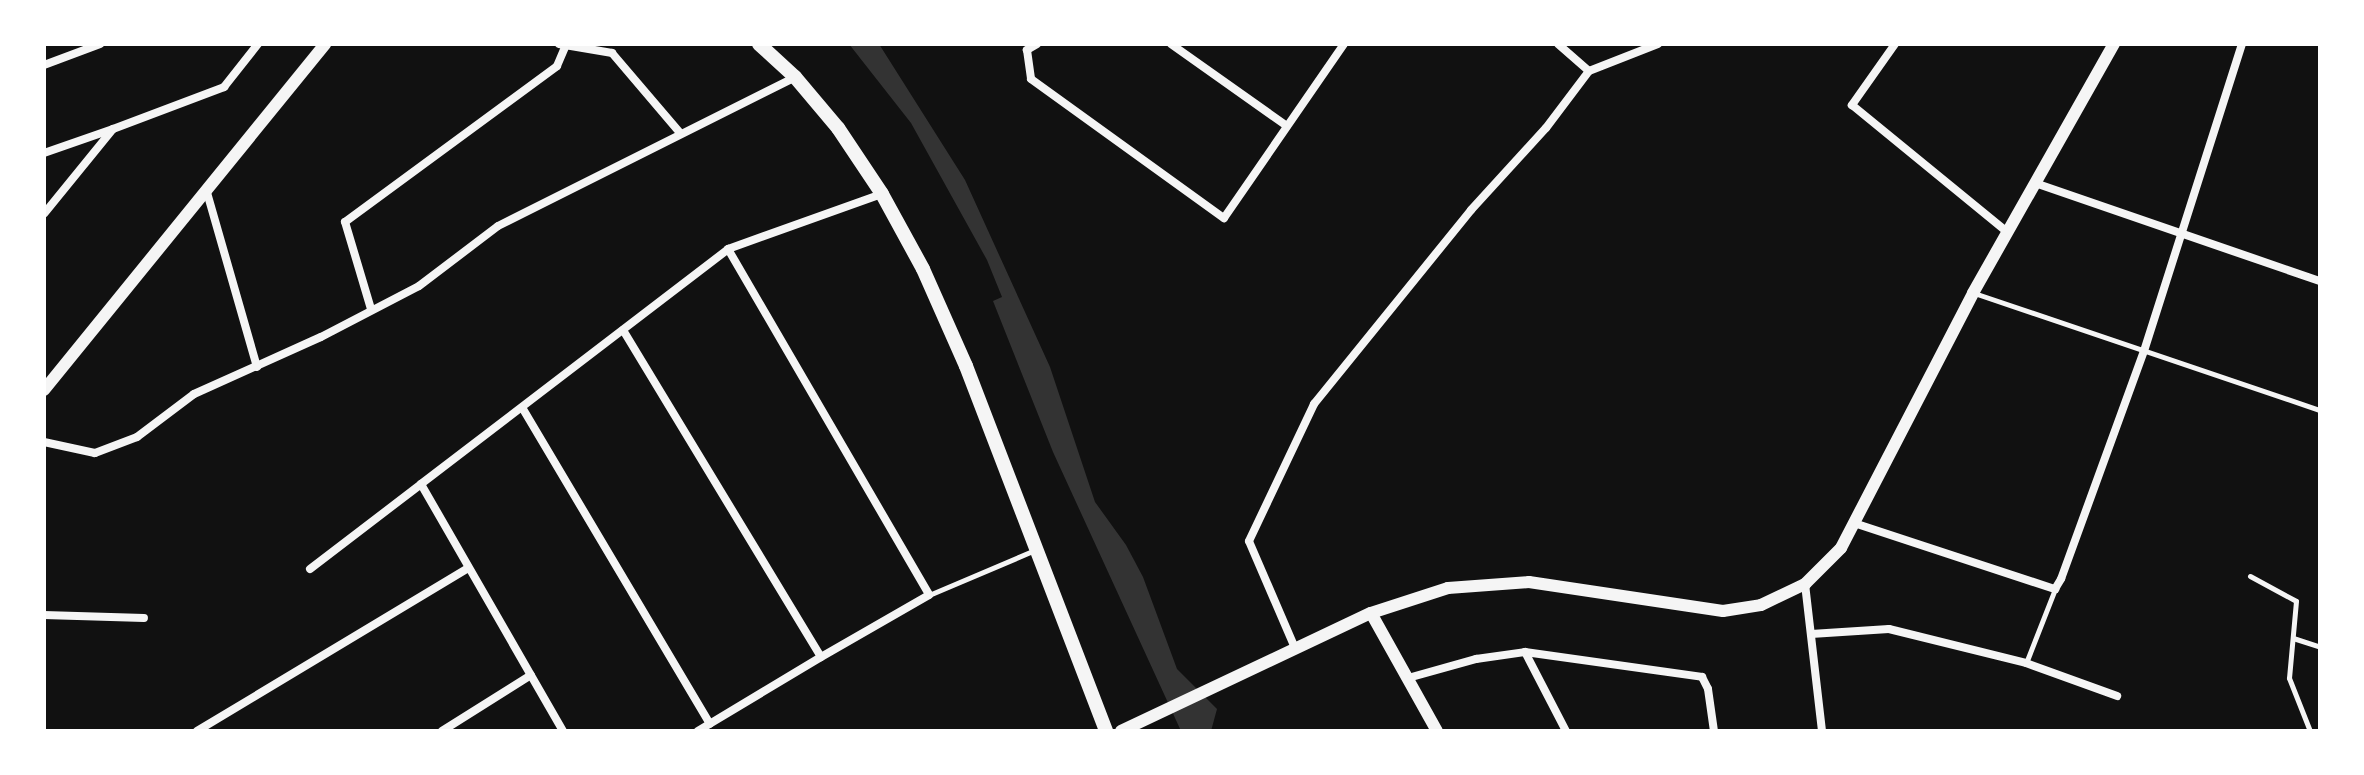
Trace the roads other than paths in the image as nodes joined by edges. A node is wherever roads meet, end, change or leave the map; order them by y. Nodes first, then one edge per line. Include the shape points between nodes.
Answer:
1 (100, 44) edge
2 (258, 44) edge
3 (325, 44) edge
4 (559, 44) edge
5 (759, 44) edge
6 (1037, 44) edge
7 (1171, 44) edge
8 (1344, 44) edge
9 (1558, 44) edge
10 (1658, 44) edge
11 (1895, 44) edge
12 (2114, 44) edge
13 (2242, 44) edge
14 (566, 45) edge
15 (44, 65) edge
16 (1589, 71) junction
17 (795, 77) junction
18 (1287, 126) junction
19 (113, 129) junction
20 (680, 133) junction
21 (44, 153) edge
22 (2035, 183) junction
23 (206, 189) junction
24 (882, 194) junction
25 (44, 214) edge
26 (2007, 232) junction
27 (2181, 234) junction
28 (728, 249) junction
29 (2320, 281) edge
30 (1973, 293) junction
31 (371, 309) junction
32 (623, 330) junction
33 (2144, 351) junction
34 (257, 367) junction
35 (44, 390) edge
36 (523, 409) junction
37 (2320, 410) edge
38 (44, 442) edge
39 (421, 484) junction
40 (1854, 523) junction
41 (1036, 550) junction
42 (310, 569) dead end
43 (467, 569) junction
44 (2250, 576) dead end
45 (1805, 584) junction
46 (2055, 589) junction
47 (929, 595) junction
48 (1371, 613) junction
49 (44, 615) edge
50 (144, 618) dead end
51 (1811, 634) junction
52 (2293, 638) junction
53 (2320, 647) edge
54 (1295, 648) junction
55 (1525, 652) junction
56 (821, 657) junction
57 (2026, 663) junction
58 (531, 675) junction
59 (1408, 678) junction
60 (2117, 696) dead end
61 (710, 724) junction
62 (197, 731) edge
63 (442, 731) edge
64 (563, 731) edge
65 (698, 731) edge
66 (1106, 731) edge
67 (1121, 731) edge
68 (1437, 731) edge
69 (1566, 731) edge
70 (1714, 731) edge
71 (1822, 731) edge
72 (2310, 731) edge

1 - 15 street
2 - 19 street via 224,87
3 - 23 street
4 - 14 street
5 - 17 main road
6 - 18 street via 1027,50 1031,79 1224,218
7 - 18 street
8 - 18 street
9 - 16 street
10 - 16 street
11 - 26 street via 1852,105
12 - 22 street
13 - 27 street
14 - 20 street via 612,53
14 - 31 street via 557,66 345,222
16 - 54 street via 1314,404 1249,541
17 - 20 street
17 - 24 main road via 838,128
19 - 21 street
19 - 25 street
20 - 31 street via 498,226 419,286
22 - 26 street
22 - 27 street
23 - 34 street
23 - 35 street
24 - 28 street
24 - 41 main road via 966,366
26 - 30 street
27 - 29 street
27 - 33 street
28 - 32 street
28 - 47 street
30 - 33 lane
30 - 40 street
31 - 34 street
32 - 36 street
32 - 56 street
33 - 37 lane
33 - 46 street
34 - 38 street via 194,394 137,437 95,453
36 - 39 street
36 - 61 street
39 - 42 street
39 - 43 street
40 - 45 street via 1841,548
40 - 46 street
41 - 47 lane
41 - 66 main road
43 - 58 street
43 - 62 street
44 - 52 lane via 2296,601
45 - 48 street via 1761,605 1723,611 1529,582 1448,588
45 - 51 street
46 - 57 lane
47 - 56 street
48 - 54 street
48 - 59 street
49 - 50 street
51 - 57 street via 1889,629
51 - 71 street
52 - 53 lane
52 - 72 lane via 2289,678
54 - 67 street
55 - 59 street
55 - 69 street
55 - 70 street via 1702,677
56 - 61 street
57 - 60 street
58 - 63 street
58 - 64 street
59 - 68 street
61 - 65 street

